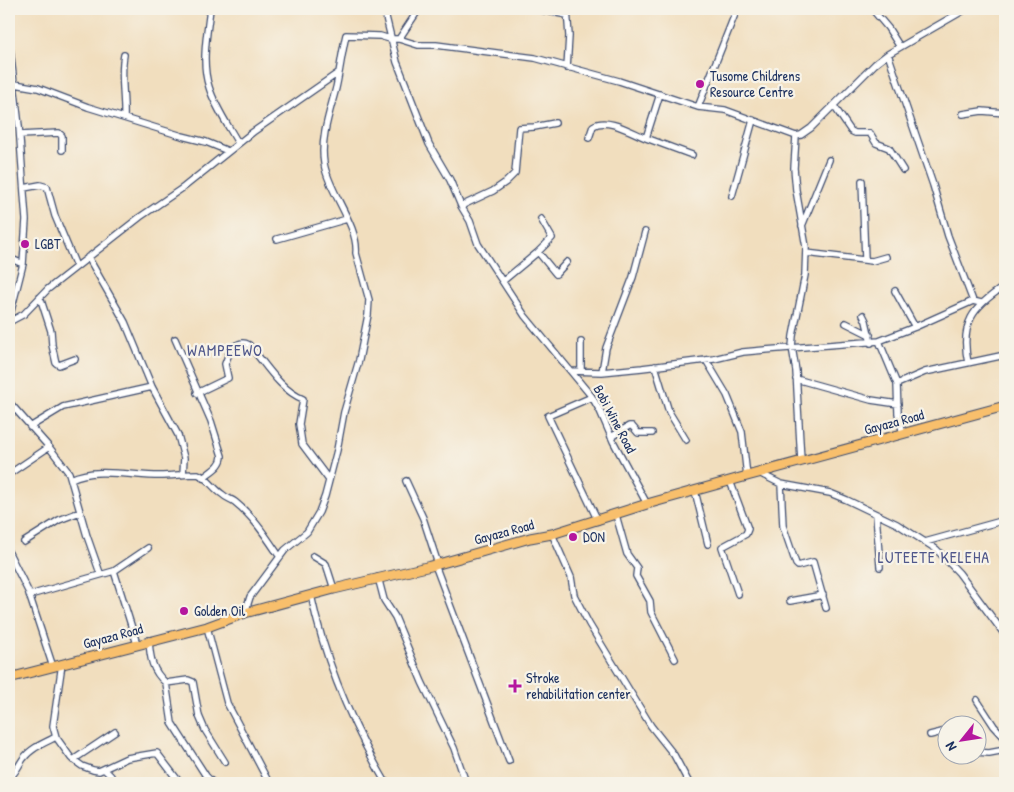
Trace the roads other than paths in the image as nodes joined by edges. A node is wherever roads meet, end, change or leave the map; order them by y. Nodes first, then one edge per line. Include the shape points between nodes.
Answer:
1 (11, 9) edge
2 (210, 9) edge
3 (384, 9) edge
4 (419, 9) edge
5 (536, 9) edge
6 (737, 9) edge
7 (872, 9) edge
8 (966, 9) edge
9 (567, 12) edge
10 (390, 39) junction
11 (399, 39) junction
12 (900, 47) junction
13 (888, 54) junction
14 (124, 55) dead end
15 (567, 68) junction
16 (338, 73) junction
17 (15, 84) junction
18 (660, 94) junction
19 (834, 106) junction
20 (698, 107) junction
21 (1005, 113) edge
22 (963, 114) dead end
23 (124, 118) junction
24 (753, 120) junction
25 (554, 124) dead end
26 (20, 135) junction
27 (796, 136) junction
28 (590, 138) dead end
29 (646, 138) junction
30 (238, 143) junction
31 (62, 150) dead end
32 (228, 151) junction
33 (692, 155) dead end
34 (829, 160) dead end
35 (903, 170) dead end
36 (862, 181) dead end
37 (24, 188) junction
38 (732, 196) dead end
39 (461, 206) junction
40 (541, 219) dead end
41 (347, 220) junction
42 (802, 226) junction
43 (645, 232) dead end
44 (277, 239) dead end
45 (538, 252) junction
46 (806, 253) junction
47 (88, 257) junction
48 (886, 257) dead end
49 (9, 258) edge
50 (865, 259) junction
51 (567, 262) dead end
52 (23, 264) junction
53 (76, 266) junction
54 (503, 281) junction
55 (1005, 286) edge
56 (894, 290) dead end
57 (40, 297) junction
58 (973, 301) junction
59 (981, 302) junction
60 (863, 315) dead end
61 (9, 321) edge
62 (846, 323) dead end
63 (915, 327) junction
64 (870, 336) junction
65 (176, 340) dead end
66 (581, 342) dead end
67 (879, 342) junction
68 (872, 343) junction
69 (792, 347) junction
70 (1005, 355) edge
71 (75, 358) dead end
72 (706, 360) junction
73 (968, 363) junction
74 (655, 366) junction
75 (572, 371) junction
76 (581, 371) junction
77 (602, 372) junction
78 (796, 379) junction
79 (897, 384) junction
80 (152, 387) junction
81 (197, 393) junction
82 (592, 397) junction
83 (9, 402) edge
84 (898, 404) junction
85 (1005, 406) edge
86 (30, 427) junction
87 (652, 433) dead end
88 (903, 434) junction
89 (611, 436) junction
90 (686, 440) dead end
91 (49, 447) junction
92 (801, 461) junction
93 (759, 473) junction
94 (9, 474) edge
95 (183, 474) junction
96 (747, 476) junction
97 (204, 478) junction
98 (71, 479) junction
99 (329, 480) junction
100 (406, 480) dead end
101 (730, 481) junction
102 (780, 484) junction
103 (695, 491) junction
104 (647, 504) junction
105 (80, 512) junction
106 (876, 514) junction
107 (616, 515) junction
108 (1005, 520) edge
109 (598, 521) junction
110 (552, 534) junction
111 (24, 542) dead end
112 (925, 542) junction
113 (708, 544) dead end
114 (148, 548) dead end
115 (9, 553) edge
116 (313, 556) dead end
117 (280, 557) junction
118 (436, 564) junction
119 (880, 567) dead end
120 (114, 570) junction
121 (100, 574) junction
122 (378, 577) junction
123 (334, 589) junction
124 (29, 594) junction
125 (738, 594) dead end
126 (312, 595) junction
127 (823, 595) junction
128 (790, 601) dead end
129 (826, 608) dead end
130 (245, 613) junction
131 (207, 627) junction
132 (1005, 635) edge
133 (149, 640) junction
134 (137, 644) junction
135 (675, 659) dead end
136 (58, 665) junction
137 (9, 678) edge
138 (166, 683) junction
139 (977, 700) dead end
140 (115, 732) dead end
141 (936, 734) edge
142 (930, 735) dead end
143 (56, 737) junction
144 (1005, 738) edge
145 (1005, 750) edge
146 (986, 753) edge
147 (73, 760) junction
148 (225, 762) dead end
149 (509, 762) dead end
150 (104, 769) junction
151 (9, 778) edge
152 (110, 783) edge
153 (180, 783) edge
154 (213, 783) edge
155 (269, 783) edge
156 (386, 783) edge
157 (466, 783) edge
158 (689, 783) edge

1 - 17 street via 9,33
2 - 30 street via 206,76
3 - 10 street, Bobi Wine Road
4 - 11 street
5 - 9 street
6 - 20 street
7 - 12 street
8 - 12 street
9 - 15 street
10 - 11 street
10 - 16 street via 346,35
10 - 39 street, Bobi Wine Road via 429,144
11 - 15 street via 418,45 535,58
12 - 13 street
13 - 19 street
13 - 58 street
14 - 23 street
15 - 18 street
16 - 30 street
16 - 41 street via 324,160
17 - 23 street via 38,88
17 - 26 street
18 - 20 street
18 - 29 street
19 - 27 street via 812,128
19 - 35 street via 850,131 870,133 876,143 889,148
20 - 24 street via 725,110
21 - 22 street via 982,111
23 - 32 street
24 - 27 street
24 - 38 street
25 - 39 street via 519,128 515,173 493,191
26 - 31 street via 60,133
26 - 37 street
27 - 42 street via 794,168
28 - 29 street via 593,126 600,123
29 - 33 street
30 - 32 street
32 - 47 street
34 - 42 street
36 - 50 street
37 - 52 street
37 - 53 street via 47,187
39 - 54 street, Bobi Wine Road via 478,244
40 - 45 street via 552,238
41 - 44 street
41 - 99 street via 355,239 369,300 368,315
42 - 46 street
43 - 77 street via 634,277 606,348
45 - 51 street via 556,274
45 - 54 street
46 - 50 street
46 - 69 street via 806,275
47 - 53 street
47 - 80 street via 125,322
48 - 50 street via 872,261
49 - 52 street
52 - 61 street
53 - 57 street
54 - 75 street, Bobi Wine Road via 525,316
55 - 59 street
56 - 63 street
57 - 61 street via 24,314
57 - 71 street via 56,364
58 - 59 street
58 - 63 street
59 - 73 street via 966,332
60 - 64 street
62 - 64 street
63 - 67 street
64 - 68 street
65 - 81 street
66 - 76 street
67 - 68 street
67 - 79 street
68 - 69 street
69 - 72 street
69 - 78 street
70 - 73 street
72 - 74 street
72 - 96 street via 727,395 742,432
73 - 79 street via 925,372
74 - 77 street
74 - 90 street via 670,412
75 - 76 street
75 - 82 street, Bobi Wine Road
76 - 77 street
78 - 84 street via 871,400
78 - 92 street
79 - 84 street
80 - 86 street via 64,407
80 - 95 street via 178,435 184,458
81 - 97 street via 222,459 220,465
81 - 99 street via 228,378 225,364 231,348 245,342 285,388 303,399 299,424 302,444
82 - 89 street, Bobi Wine Road
82 - 109 street via 548,416
83 - 86 street
84 - 88 street
85 - 88 main road, Gayaza Road
86 - 91 street
87 - 89 street via 638,433 629,426
88 - 92 main road, Gayaza Road
89 - 104 street, Bobi Wine Road
91 - 94 street
91 - 98 street via 66,467
92 - 93 main road, Gayaza Road
93 - 96 main road, Gayaza Road
93 - 102 street
95 - 97 street via 198,474
95 - 98 street via 94,473
96 - 101 main road, Gayaza Road
97 - 117 street via 250,517
98 - 105 street
99 - 117 street via 319,512 307,532
100 - 118 street via 423,518
101 - 103 main road, Gayaza Road
101 - 125 street via 748,529 746,534 722,547
102 - 106 street via 830,493
102 - 127 street via 783,526 796,564 813,562
103 - 104 main road, Gayaza Road
103 - 113 street
104 - 107 main road, Gayaza Road
105 - 111 street via 59,520
105 - 121 street
106 - 112 street
106 - 119 street
107 - 109 main road, Gayaza Road
107 - 135 street via 627,554 637,568 636,576
108 - 112 street
109 - 110 main road, Gayaza Road
110 - 118 main road, Gayaza Road
110 - 158 street via 584,616
112 - 132 street via 948,560
114 - 120 street
115 - 124 street
116 - 123 street via 326,564
117 - 130 street via 250,597
118 - 122 main road, Gayaza Road
118 - 149 street
120 - 121 street
120 - 134 street
121 - 124 street
122 - 123 main road, Gayaza Road
122 - 157 street via 384,600 395,617 454,748
123 - 126 main road, Gayaza Road
124 - 136 street
126 - 130 main road, Gayaza Road
126 - 156 street via 317,623 346,708
127 - 128 street
127 - 129 street
130 - 131 main road, Gayaza Road
131 - 133 main road, Gayaza Road
131 - 155 street via 227,703
133 - 134 main road, Gayaza Road
133 - 138 street via 150,658 158,676
134 - 136 main road, Gayaza Road
136 - 137 main road, Gayaza Road
136 - 143 street via 54,714
138 - 148 street via 193,682 202,723
138 - 154 street via 172,722
139 - 144 street
140 - 147 street
141 - 142 street
143 - 147 street
143 - 151 street via 32,749
145 - 146 street
147 - 150 street via 93,770
150 - 152 street via 111,776
150 - 153 street via 127,758 157,753

